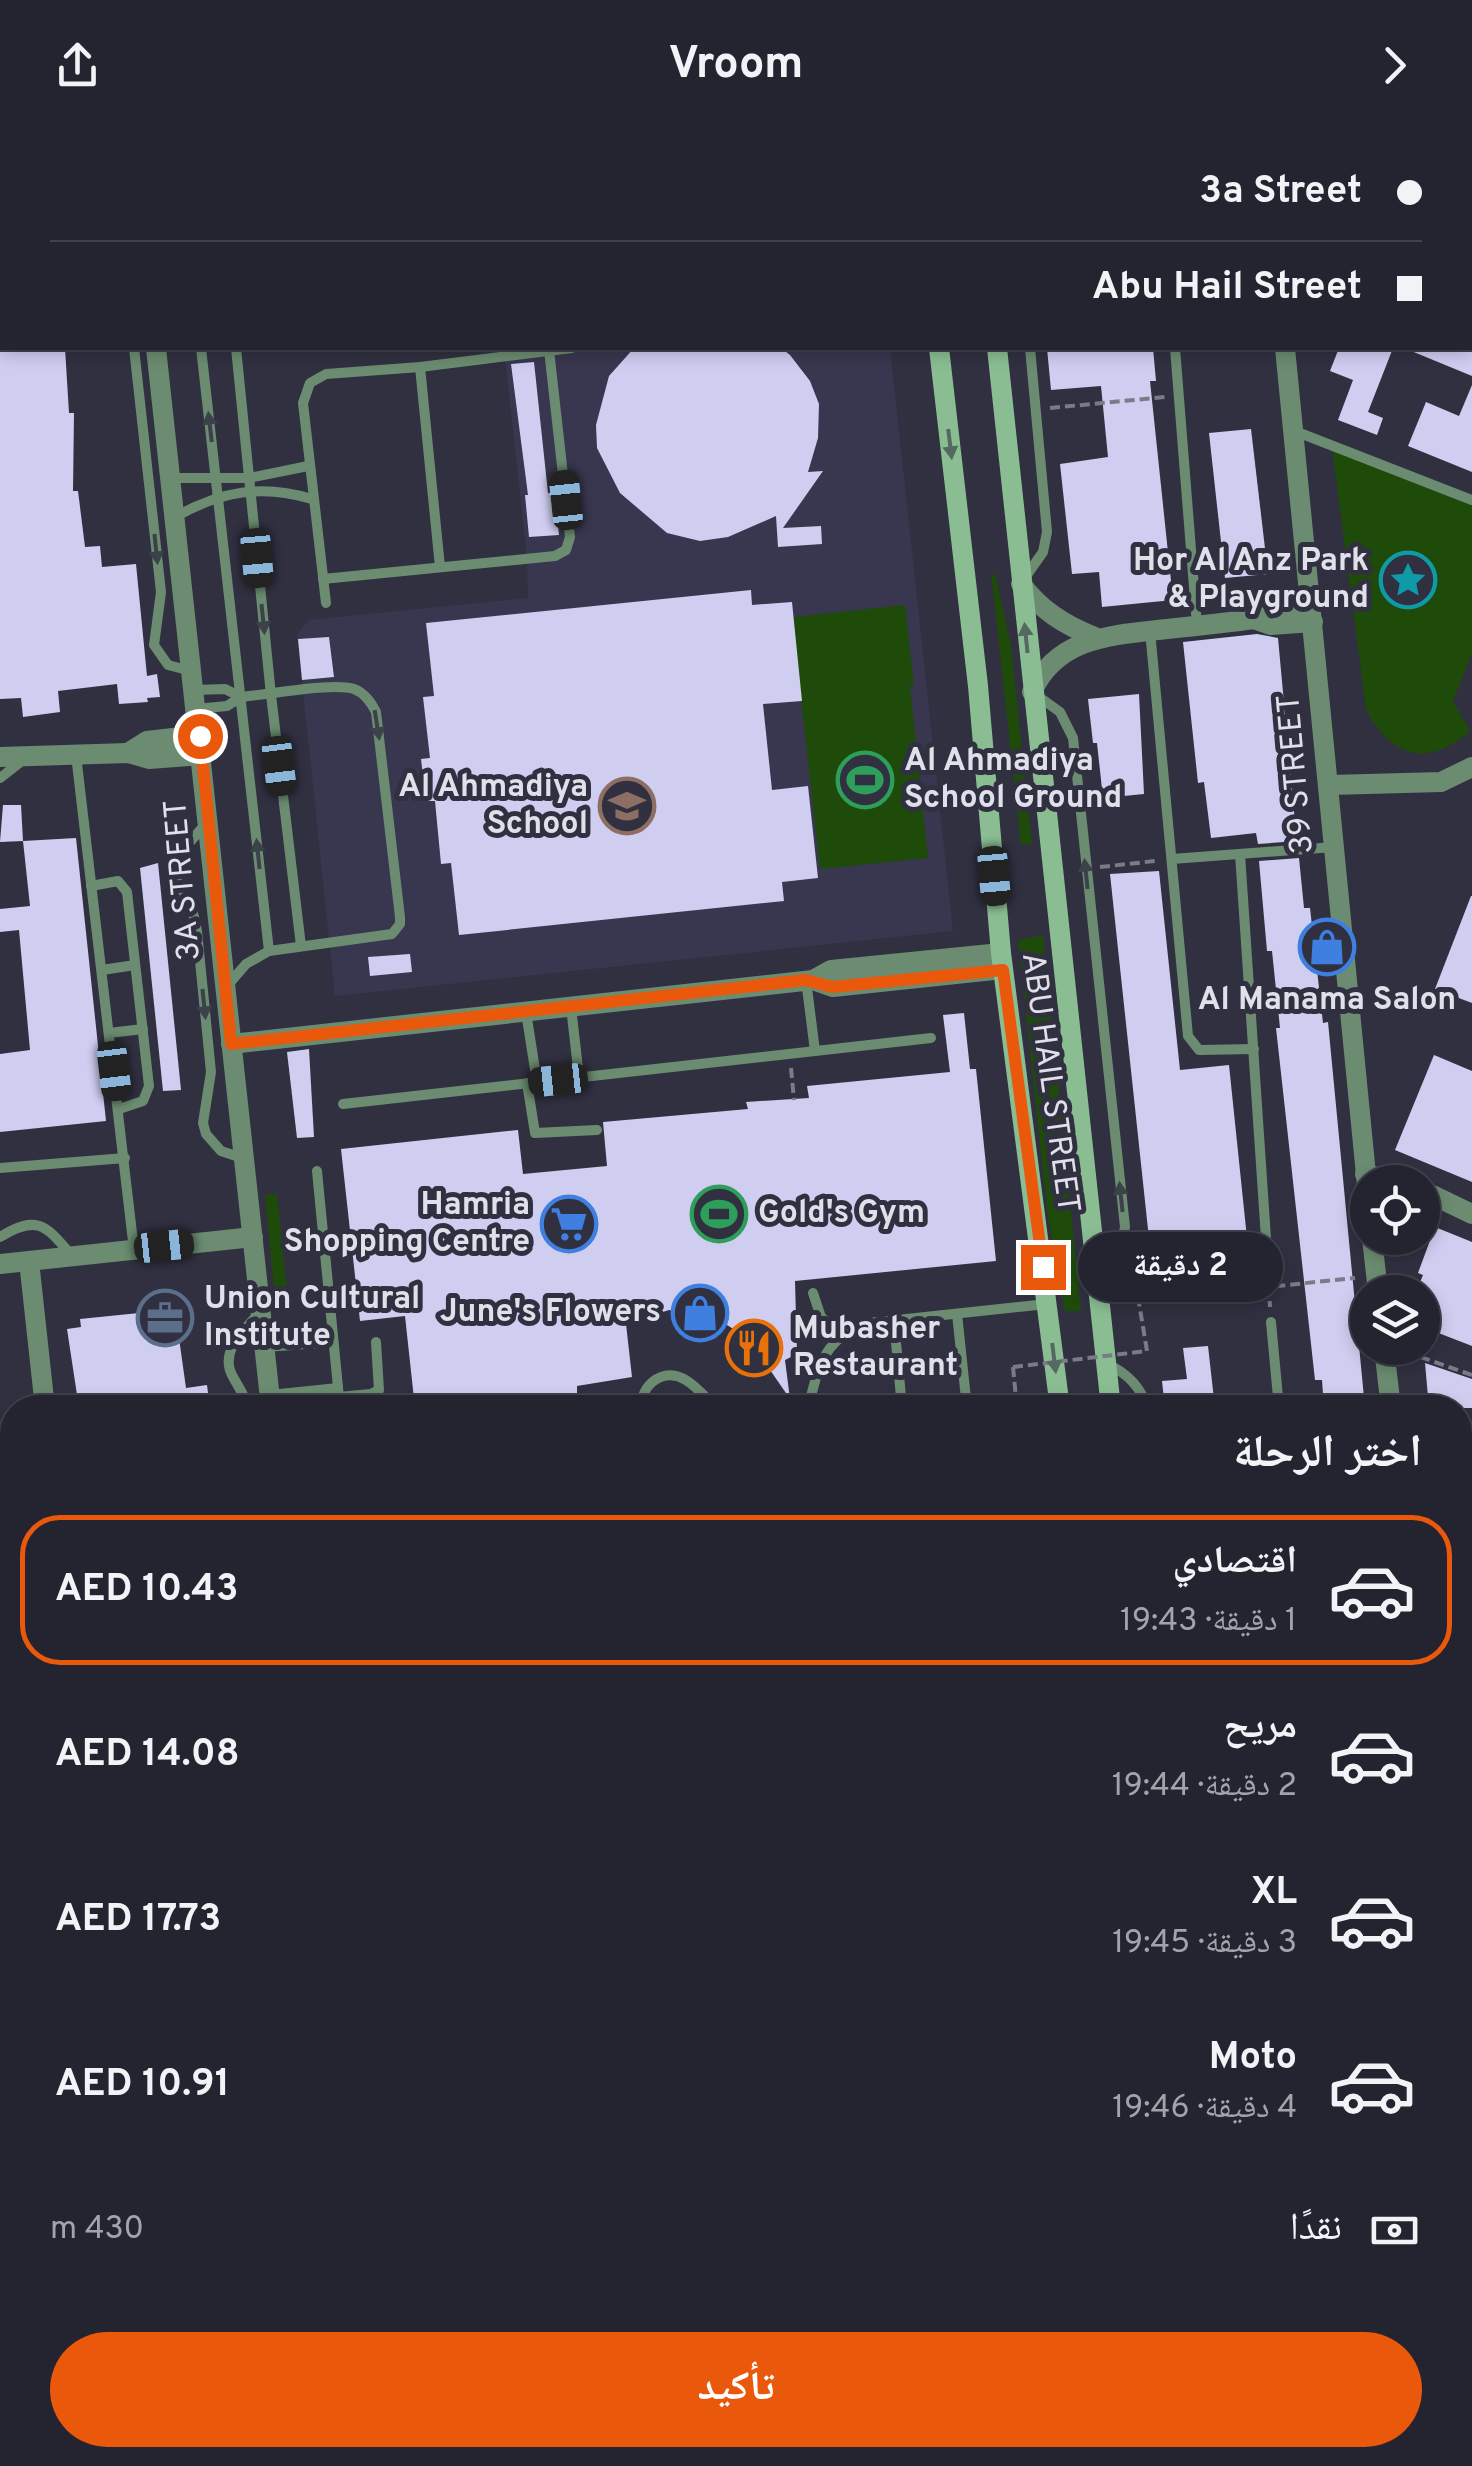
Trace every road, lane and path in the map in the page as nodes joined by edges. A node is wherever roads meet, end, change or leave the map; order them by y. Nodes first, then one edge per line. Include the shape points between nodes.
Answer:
1 (134, 350) edge
2 (156, 350) edge
3 (201, 350) edge
4 (236, 350) edge
5 (549, 350) joint
6 (939, 350) edge
7 (997, 350) edge
8 (1030, 350) edge
9 (1175, 350) edge
10 (1285, 350) edge
11 (420, 367) junction
12 (1180, 395) junction
13 (1036, 410) junction
14 (1292, 430) junction
15 (308, 466) junction
16 (170, 478) junction
17 (249, 478) junction
18 (216, 480) junction
19 (250, 490) junction
20 (218, 496) junction
21 (312, 499) junction
22 (1472, 500) edge
23 (174, 517) junction
24 (440, 567) junction
25 (323, 579) junction
26 (1021, 584) junction
27 (326, 603) dead end
28 (1312, 614) junction
29 (1198, 626) junction
30 (1150, 631) junction
31 (1095, 638) junction
32 (194, 690) junction
33 (1032, 692) junction
34 (270, 695) junction
35 (241, 697) junction
36 (201, 745) junction
37 (76, 755) junction
38 (27, 756) junction
39 (0, 757) edge
40 (1472, 768) edge
41 (0, 778) edge
42 (1330, 785) junction
43 (209, 820) junction
44 (1334, 848) junction
45 (1240, 854) junction
46 (1172, 859) junction
47 (1086, 868) junction
48 (91, 886) junction
49 (301, 946) junction
50 (268, 951) junction
51 (1002, 961) junction
52 (135, 965) junction
53 (102, 970) junction
54 (810, 980) junction
55 (224, 990) junction
56 (570, 1007) junction
57 (526, 1012) junction
58 (143, 1029) junction
59 (109, 1033) junction
60 (931, 1038) dead end
61 (231, 1044) junction
62 (1254, 1049) junction
63 (815, 1051) junction
64 (782, 1068) dead end
65 (580, 1077) junction
66 (532, 1082) junction
67 (794, 1100) dead end
68 (344, 1104) dead end
69 (119, 1109) junction
70 (596, 1130) dead end
71 (125, 1158) junction
72 (245, 1159) junction
73 (1364, 1165) edge
74 (0, 1168) edge
75 (317, 1171) dead end
76 (1440, 1199) edge
77 (1440, 1208) edge
78 (1472, 1214) edge
79 (254, 1237) junction
80 (0, 1238) edge
81 (134, 1250) junction
82 (74, 1258) junction
83 (29, 1261) junction
84 (0, 1264) edge
85 (1268, 1268) dead end
86 (1350, 1285) edge
87 (1269, 1287) junction
88 (1100, 1288) junction
89 (814, 1293) dead end
90 (1048, 1304) junction
91 (261, 1311) junction
92 (957, 1314) junction
93 (894, 1320) junction
94 (1271, 1322) joint
95 (841, 1335) junction
96 (333, 1342) junction
97 (376, 1342) dead end
98 (265, 1347) junction
99 (1107, 1364) junction
100 (1440, 1364) edge
101 (1386, 1365) edge
102 (1472, 1375) edge
103 (44, 1395) edge
104 (243, 1395) edge
105 (270, 1395) edge
106 (339, 1395) edge
107 (363, 1395) edge
108 (643, 1395) edge
109 (704, 1395) edge
110 (812, 1395) edge
111 (901, 1395) edge
112 (966, 1395) edge
113 (1016, 1395) edge
114 (1058, 1395) edge
115 (1111, 1395) edge
116 (1140, 1395) edge
117 (1278, 1395) edge
118 (1389, 1395) edge

1 -> 32 lane via 161,592 154,645
2 - 16 street, 3A STREET
18 -> 3 lane
4 - 17 lane
5 - 11 lane
5 - 24 lane via 570,544 555,556
6 -> 51 main road, ABU HAIL STREET
7 - 26 main road, ABU HAIL STREET
8 - 13 lane
9 - 12 lane
10 - 14 street, 39 STREET
11 - 15 lane via 326,374 310,384 303,403
11 - 24 lane
12 - 13 path
12 - 29 lane
13 - 26 lane via 1046,542
14 - 22 lane
14 - 28 street, 39 STREET
15 - 17 lane
15 - 21 lane
16 - 18 lane
16 - 23 street, 3A STREET
17 - 18 lane
17 - 19 lane
18 - 20 lane
19 - 20 lane
19 - 21 lane
19 -> 34 lane
20 - 23 lane
20 - 35 lane
21 - 25 lane
23 - 32 street, 3A STREET
24 - 25 lane
25 - 27 lane
26 - 31 street via 1054,618
33 -> 26 main road, ABU HAIL STREET
28 - 29 street via 1271,625 1254,620
28 - 42 street, 39 STREET
29 - 30 street
30 - 31 street
30 - 46 lane
31 - 33 street via 1059,656
32 - 35 lane via 231,690
32 - 35 lane via 227,706
32 - 36 street, 3A STREET
33 - 47 lane via 1068,724
33 - 88 main road, ABU HAIL STREET
34 - 35 lane
34 - 49 lane
34 -> 49 lane via 342,687 363,694 376,712 400,924 392,934
50 -> 35 lane
36 - 37 street via 142,760 128,753
36 - 43 street, 3A STREET
37 - 38 street
37 - 48 lane
38 - 39 street
38 - 41 lane
40 - 42 street via 1441,782
42 - 44 street, 39 STREET
43 - 55 street, 3A STREET
43 -> 72 lane via 173,868 196,931 211,1072 203,1123 212,1144
44 - 45 lane
44 - 73 street, 39 STREET
45 - 46 lane
45 - 62 lane
46 - 47 path
46 - 62 lane via 1190,1042 1205,1051
88 -> 47 lane via 1118,1260 1124,1228
48 - 52 lane via 124,886
48 - 53 lane
49 - 50 lane
50 - 55 lane
51 - 54 street via 831,970
51 - 90 main road, ABU HAIL STREET
52 - 53 lane
52 - 58 lane
53 - 59 lane
54 - 56 street
54 - 63 lane
55 - 61 street, 3A STREET
56 - 57 street
56 - 65 lane
57 - 61 street
57 - 66 lane
58 - 59 lane
58 - 69 lane via 147,1094
59 - 69 lane
60 - 63 lane
61 - 72 street, 3A STREET
62 - 85 lane
63 - 65 lane
64 - 67 path via 791,1068
65 - 66 lane
66 - 68 lane
66 - 70 lane via 535,1133
69 - 71 lane
71 - 74 lane
71 - 81 lane
72 - 79 street, 3A STREET
75 - 96 lane
76 - 78 street
77 - 78 street
79 - 81 street
79 - 91 street, 3A STREET
80 - 82 lane via 25,1224 42,1226
81 - 82 street
82 - 83 street
83 - 84 street
83 - 103 street
86 - 87 path
87 - 94 path
87 - 113 path, bridge via 1141,1300 1147,1351 1014,1366
88 - 99 main road, ABU HAIL STREET
89 - 95 lane via 821,1317
90 - 92 lane
90 -> 114 main road, ABU HAIL STREET
91 - 98 street, 3A STREET
91 - 104 lane via 228,1358
92 - 93 lane
92 - 112 lane
93 - 95 lane
93 - 111 lane
94 - 117 lane
95 - 110 lane via 821,1362
96 - 98 lane
96 - 106 lane
97 - 107 lane via 379,1390
98 - 105 street, 3A STREET
99 - 115 main road, ABU HAIL STREET
99 - 116 lane via 1134,1382
100 - 102 path
101 - 118 street
108 - 109 lane via 653,1382 679,1376

